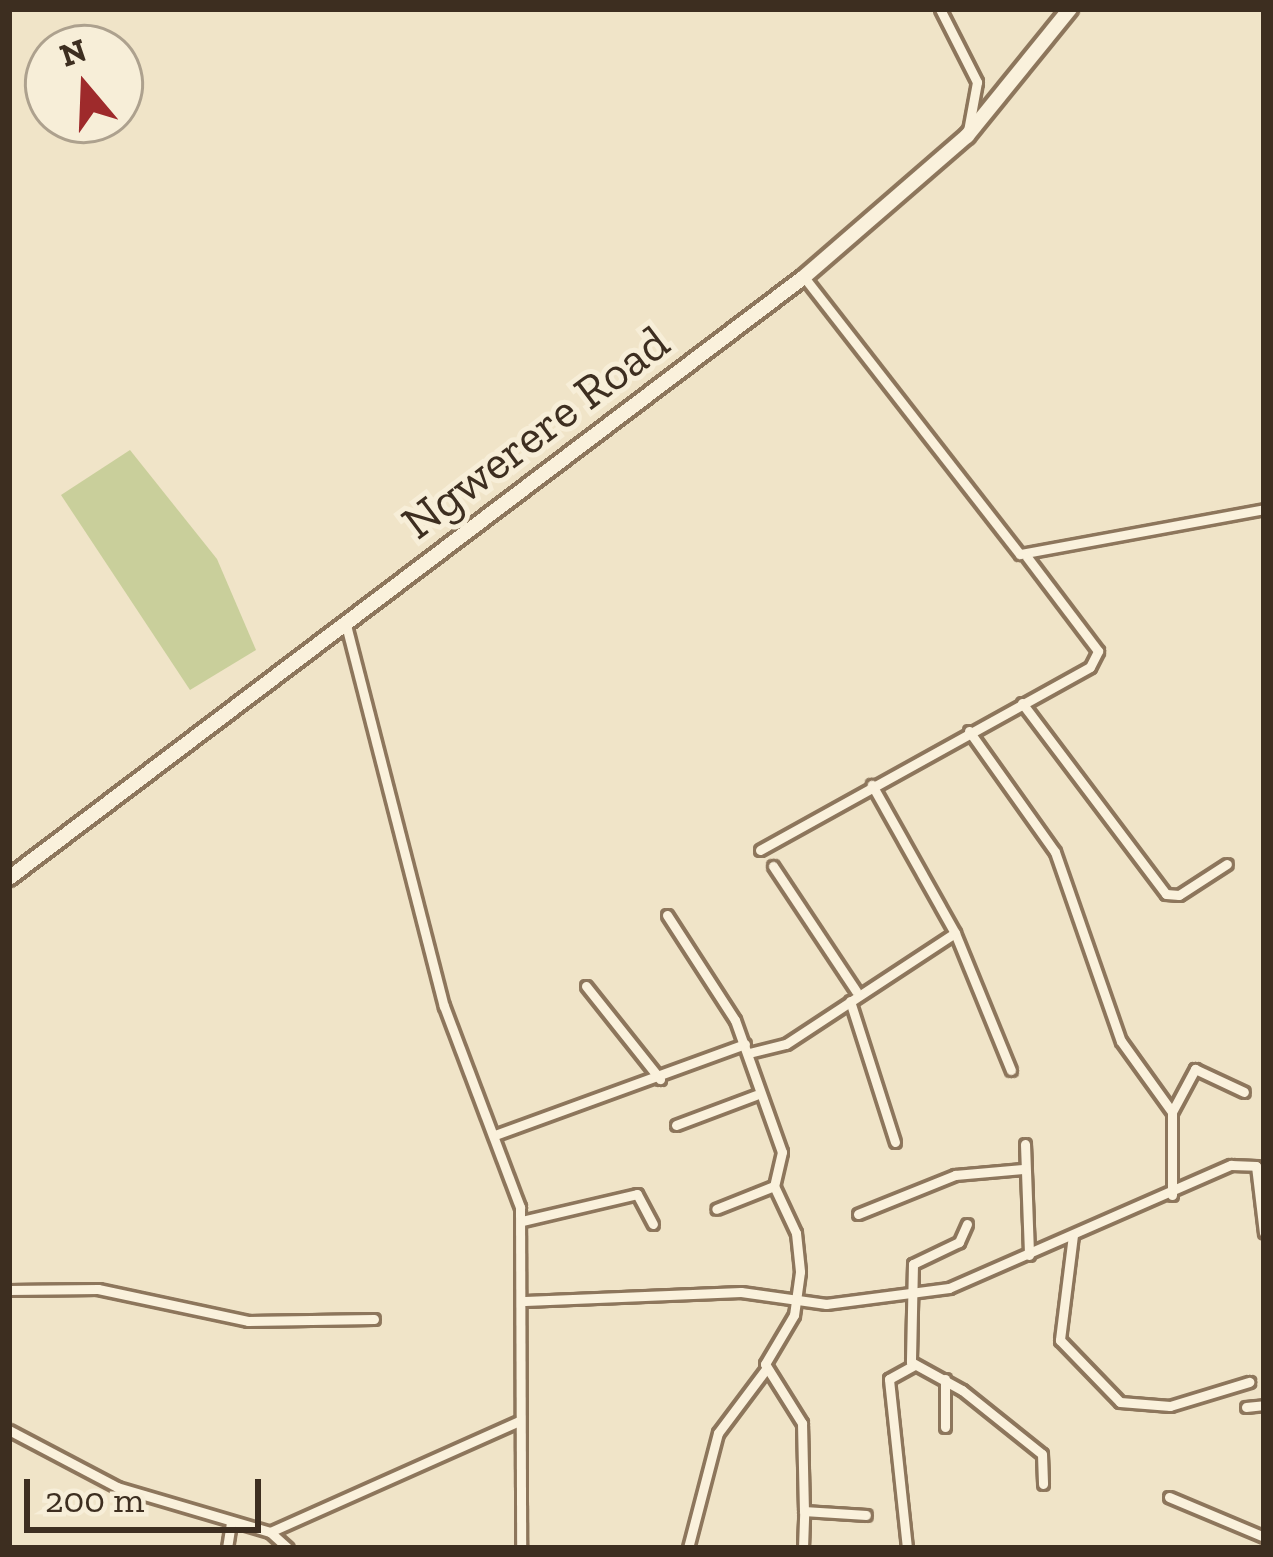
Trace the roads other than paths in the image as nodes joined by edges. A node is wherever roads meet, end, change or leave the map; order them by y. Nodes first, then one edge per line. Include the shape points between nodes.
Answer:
1 (940, 9) edge
2 (1070, 9) edge
3 (967, 136) junction
4 (804, 277) junction
5 (1264, 509) edge
6 (1027, 557) junction
7 (346, 625) junction
8 (1022, 704) junction
9 (969, 731) junction
10 (872, 785) junction
11 (760, 850) dead end
12 (1227, 864) dead end
13 (773, 866) dead end
14 (9, 878) edge
15 (667, 915) dead end
16 (955, 933) junction
17 (586, 986) dead end
18 (853, 996) junction
19 (747, 1049) junction
20 (1011, 1070) dead end
21 (660, 1079) junction
22 (1244, 1092) dead end
23 (756, 1095) junction
24 (1172, 1112) junction
25 (676, 1125) dead end
26 (495, 1135) junction
27 (895, 1142) dead end
28 (1025, 1144) dead end
29 (1261, 1165) edge
30 (1023, 1169) junction
31 (774, 1186) junction
32 (1172, 1195) junction
33 (716, 1209) dead end
34 (858, 1214) dead end
35 (522, 1221) junction
36 (653, 1224) dead end
37 (967, 1224) dead end
38 (1264, 1232) edge
39 (1073, 1235) junction
40 (1029, 1255) junction
41 (9, 1290) edge
42 (912, 1291) junction
43 (797, 1299) junction
44 (525, 1301) junction
45 (374, 1319) dead end
46 (914, 1365) junction
47 (766, 1369) junction
48 (945, 1378) junction
49 (1249, 1382) dead end
50 (1264, 1405) edge
51 (1246, 1407) dead end
52 (519, 1421) junction
53 (945, 1427) dead end
54 (9, 1430) edge
55 (1043, 1484) dead end
56 (1169, 1497) dead end
57 (804, 1511) junction
58 (866, 1516) dead end
59 (231, 1523) junction
60 (270, 1532) junction
61 (1264, 1537) edge
62 (227, 1548) edge
63 (288, 1548) edge
64 (521, 1548) edge
65 (688, 1548) edge
66 (803, 1548) edge
67 (907, 1548) edge

1 - 3 street via 976,82
2 - 3 main road, Ngwerere Road
3 - 4 main road, Ngwerere Road
4 - 6 street
4 - 7 main road, Ngwerere Road
5 - 6 street
6 - 8 street via 1098,651 1090,667
7 - 14 main road, Ngwerere Road
7 - 26 street via 444,1006
8 - 9 street
8 - 12 street via 1166,894 1178,895
9 - 10 street
9 - 24 street via 1055,852 1121,1041
10 - 11 street
10 - 16 street via 950,911
13 - 18 street
15 - 19 street
16 - 18 street
16 - 20 street
17 - 21 street
18 - 19 street via 786,1044
18 - 27 street
19 - 21 street
19 - 23 street
21 - 26 street
22 - 24 street via 1195,1069
23 - 25 street
23 - 31 street via 782,1152
24 - 32 street
26 - 35 street
28 - 30 street
29 - 32 street via 1231,1165
29 - 38 street
30 - 34 street via 955,1175
30 - 40 street
31 - 33 street
31 - 43 street via 799,1249
32 - 39 street
35 - 36 street via 637,1195
35 - 44 street
37 - 42 street via 959,1243 915,1261
39 - 40 street
39 - 49 street via 1060,1340 1120,1402 1170,1406
40 - 42 street via 949,1288
41 - 45 street via 98,1289 248,1321
42 - 43 street via 832,1304
42 - 46 street
43 - 44 street via 717,1292
43 - 47 street
44 - 52 street
46 - 48 street
46 - 67 street via 889,1379
47 - 57 street via 802,1423
47 - 65 street via 718,1433
48 - 53 street
48 - 55 street via 1042,1454
50 - 51 street
52 - 60 street
52 - 64 street
54 - 59 street via 117,1487
56 - 61 street
57 - 58 street
57 - 66 street
59 - 60 street
59 - 62 street
60 - 63 street

